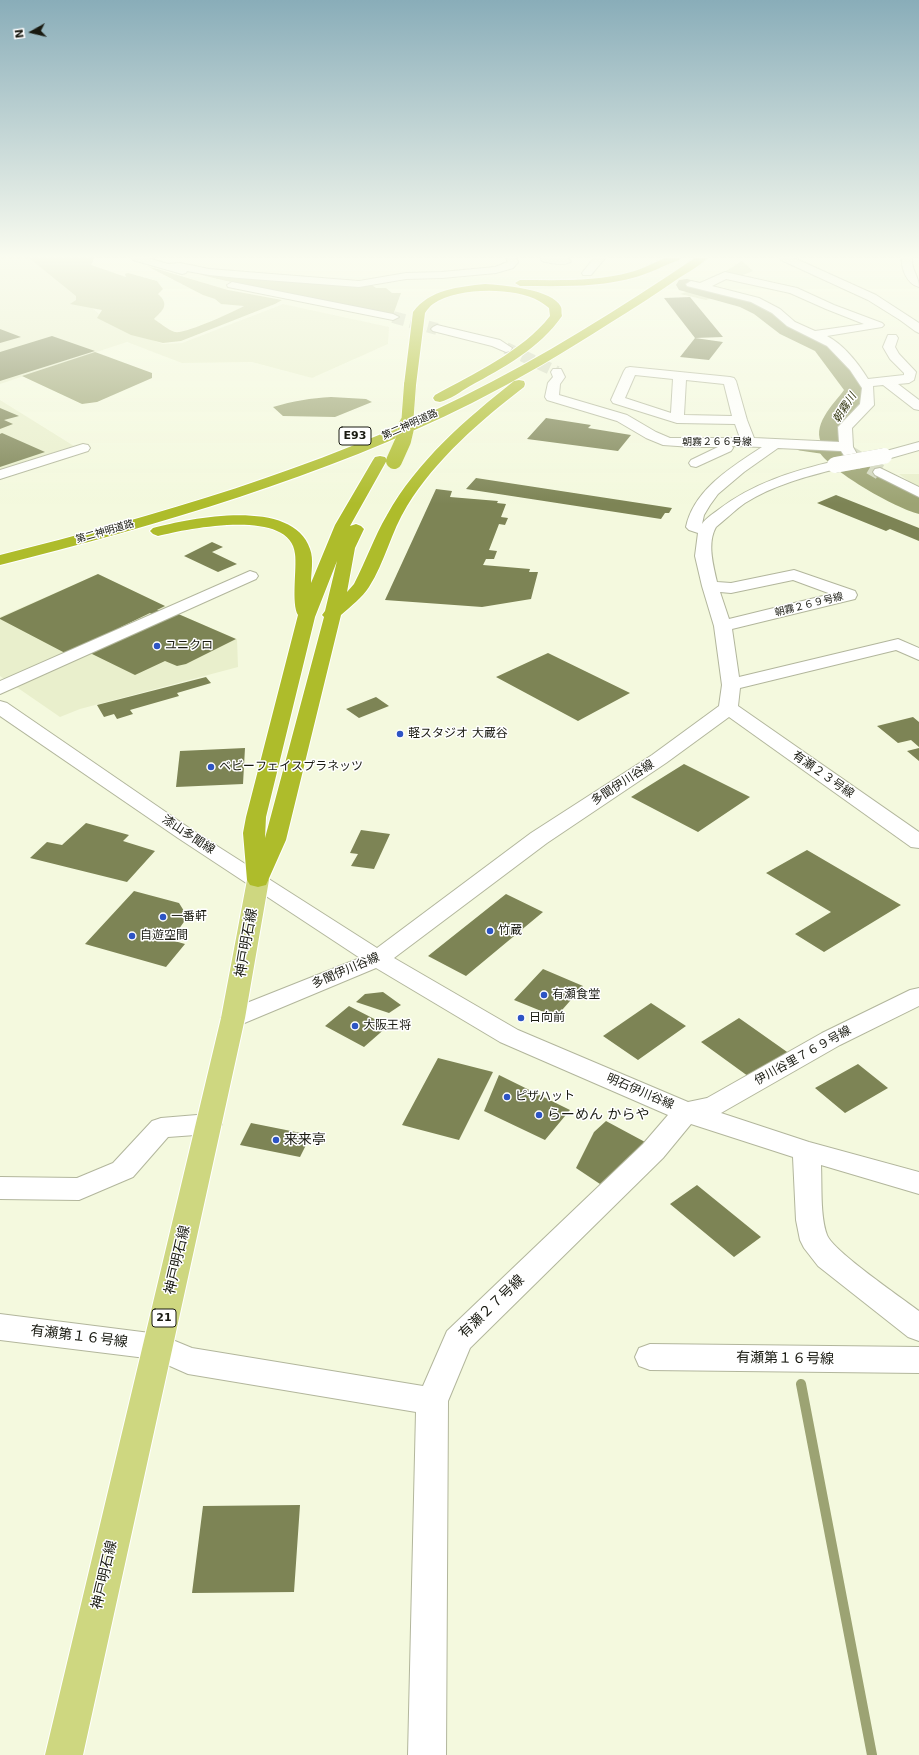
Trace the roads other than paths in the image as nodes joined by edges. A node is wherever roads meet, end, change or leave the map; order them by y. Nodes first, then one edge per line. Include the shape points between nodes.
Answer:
1 (413, 340) edge
2 (483, 340) edge
3 (533, 340) edge
4 (552, 340) edge
5 (575, 340) edge
6 (582, 340) edge
7 (824, 340) edge
8 (891, 340) edge
9 (506, 348) tunnel mouth
10 (557, 372) dead end
11 (680, 376) junction
12 (886, 382) junction
13 (865, 383) junction
14 (430, 403) dead end
15 (919, 406) edge
16 (677, 419) junction
17 (740, 420) junction
18 (721, 442) junction
19 (749, 442) junction
20 (776, 443) junction
21 (919, 446) edge
22 (83, 448) dead end
23 (844, 455) junction
24 (387, 460) junction
25 (696, 463) dead end
26 (880, 472) tunnel mouth
27 (0, 475) edge
28 (919, 493) edge
29 (706, 531) junction
30 (0, 548) edge
31 (0, 560) edge
32 (0, 568) edge
33 (250, 576) dead end
34 (710, 586) junction
35 (332, 615) junction
36 (306, 617) junction
37 (723, 626) junction
38 (919, 655) edge
39 (732, 685) junction
40 (0, 688) edge
41 (0, 707) edge
42 (728, 708) junction
43 (919, 842) edge
44 (258, 880) junction
45 (378, 959) junction
46 (919, 996) edge
47 (233, 1018) junction
48 (686, 1112) junction
49 (209, 1124) junction
50 (806, 1151) junction
51 (919, 1183) edge
52 (0, 1188) edge
53 (0, 1327) edge
54 (919, 1328) edge
55 (158, 1347) junction
56 (650, 1357) dead end
57 (919, 1360) edge
58 (432, 1401) junction
59 (64, 1755) edge
60 (427, 1755) edge

1 - 24 highway, bridge via 404,385 407,429 401,448
2 - 9 street
3 - 14 highway, bridge
4 - 30 highway, 第二神明道路 / E93 via 450,395 376,428 278,466 156,506
5 - 31 highway, 第二神明道路 / E93 via 502,382 453,406 382,438 291,473 182,510
6 - 35 highway via 520,382 478,416 421,476 400,506 380,542 361,586
7 - 13 street via 831,343 855,368
8 - 12 street via 889,347 910,372 910,377
10 - 18 street, 朝霧２６６号線 via 559,377 554,384 552,397 622,418 668,442
11 - 16 street
11 - 16 street via 630,371 618,400
11 - 17 street via 730,381
12 - 13 street
12 - 15 street
13 - 23 street via 868,388 867,405 845,427
16 - 17 street
17 - 19 street
18 - 19 street, 朝霧２６６号線
18 - 25 street via 726,448
19 - 20 street, 朝霧２６６号線
20 - 23 street, 朝霧２６６号線
20 - 29 street via 712,491 700,504 694,527
21 - 23 street, bridge via 884,456
22 - 27 street
23 - 29 street via 740,500 710,524
24 - 35 highway via 348,548
24 - 36 highway via 343,525
26 - 28 street
29 - 34 street via 704,556
32 - 36 highway via 196,522 260,522 288,531 302,547
33 - 40 street
34 - 37 street
34 - 37 street, 朝霧２６９号線 via 731,588 794,575 849,595
35 - 44 highway via 275,840
36 - 44 highway via 256,817 254,833
37 - 39 street
38 - 39 street via 898,644
39 - 42 street
41 - 44 street, 漆山多聞線 via 185,834
42 - 43 street, 有瀬２３号線
42 - 45 street, 多聞伊川谷線 via 659,759 539,838
44 - 45 street, 漆山多聞線
44 - 47 main road, 神戸明石線 / 21
45 - 47 street, 多聞伊川谷線
45 - 48 street, 明石伊川谷線 via 509,1036
46 - 48 street, 伊川谷里７６９号線 via 831,1039 714,1106
47 - 49 main road, 神戸明石線 / 21
48 - 50 street, 明石伊川谷線
48 - 58 street, 有瀬２７号線 via 653,1151 458,1340
49 - 52 street via 161,1128 123,1170 79,1189
49 - 55 main road, 神戸明石線 / 21
50 - 51 street, 明石伊川谷線
50 - 54 street via 810,1220 814,1240 828,1258
53 - 55 street, 有瀬第１６号線
55 - 58 street via 188,1361
55 - 59 main road, 神戸明石線 / 21
56 - 57 street, 有瀬第１６号線
58 - 60 street

